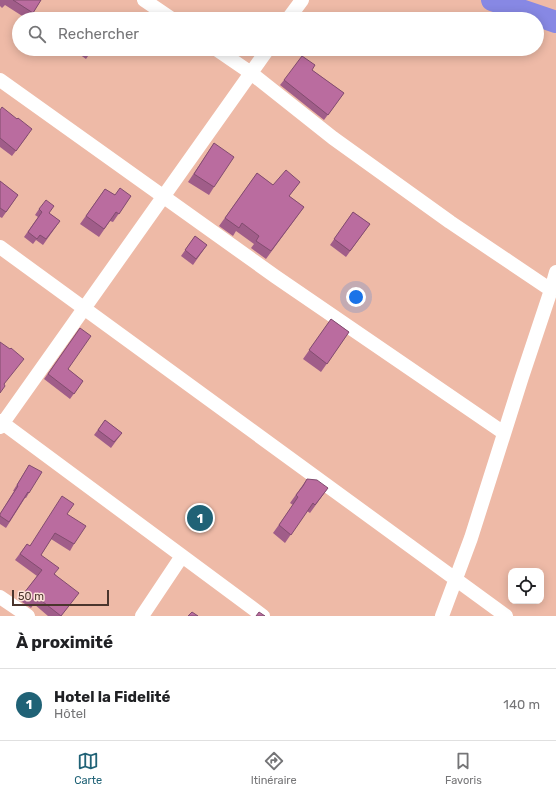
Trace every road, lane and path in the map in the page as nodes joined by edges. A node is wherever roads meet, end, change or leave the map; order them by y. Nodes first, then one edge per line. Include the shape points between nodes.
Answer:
1 (144, 0) edge
2 (302, 0) edge
3 (492, 0) edge
4 (162, 12) edge
5 (293, 12) edge
6 (527, 12) edge
7 (544, 18) edge
8 (556, 22) edge
9 (226, 56) edge
10 (263, 56) edge
11 (251, 73) junction
12 (0, 80) edge
13 (164, 196) junction
14 (0, 247) edge
15 (556, 272) edge
16 (551, 290) junction
17 (84, 308) junction
18 (1, 423) edge
19 (504, 434) junction
20 (182, 556) junction
21 (455, 580) junction
22 (0, 597) edge
23 (28, 616) edge
24 (142, 616) edge
25 (263, 616) edge
26 (442, 616) edge
27 (506, 616) edge

1 - 4 street
2 - 5 street
3 - 6 highway
7 - 8 highway
9 - 11 street
10 - 11 street
11 - 13 street
11 - 16 street via 333,138
12 - 13 street
13 - 17 street
13 - 19 street via 276,277
14 - 17 street
15 - 16 street
16 - 19 street
17 - 18 street
17 - 21 street
18 - 20 street
19 - 21 street
20 - 24 street
20 - 25 street
21 - 26 street
21 - 27 street
22 - 23 street

